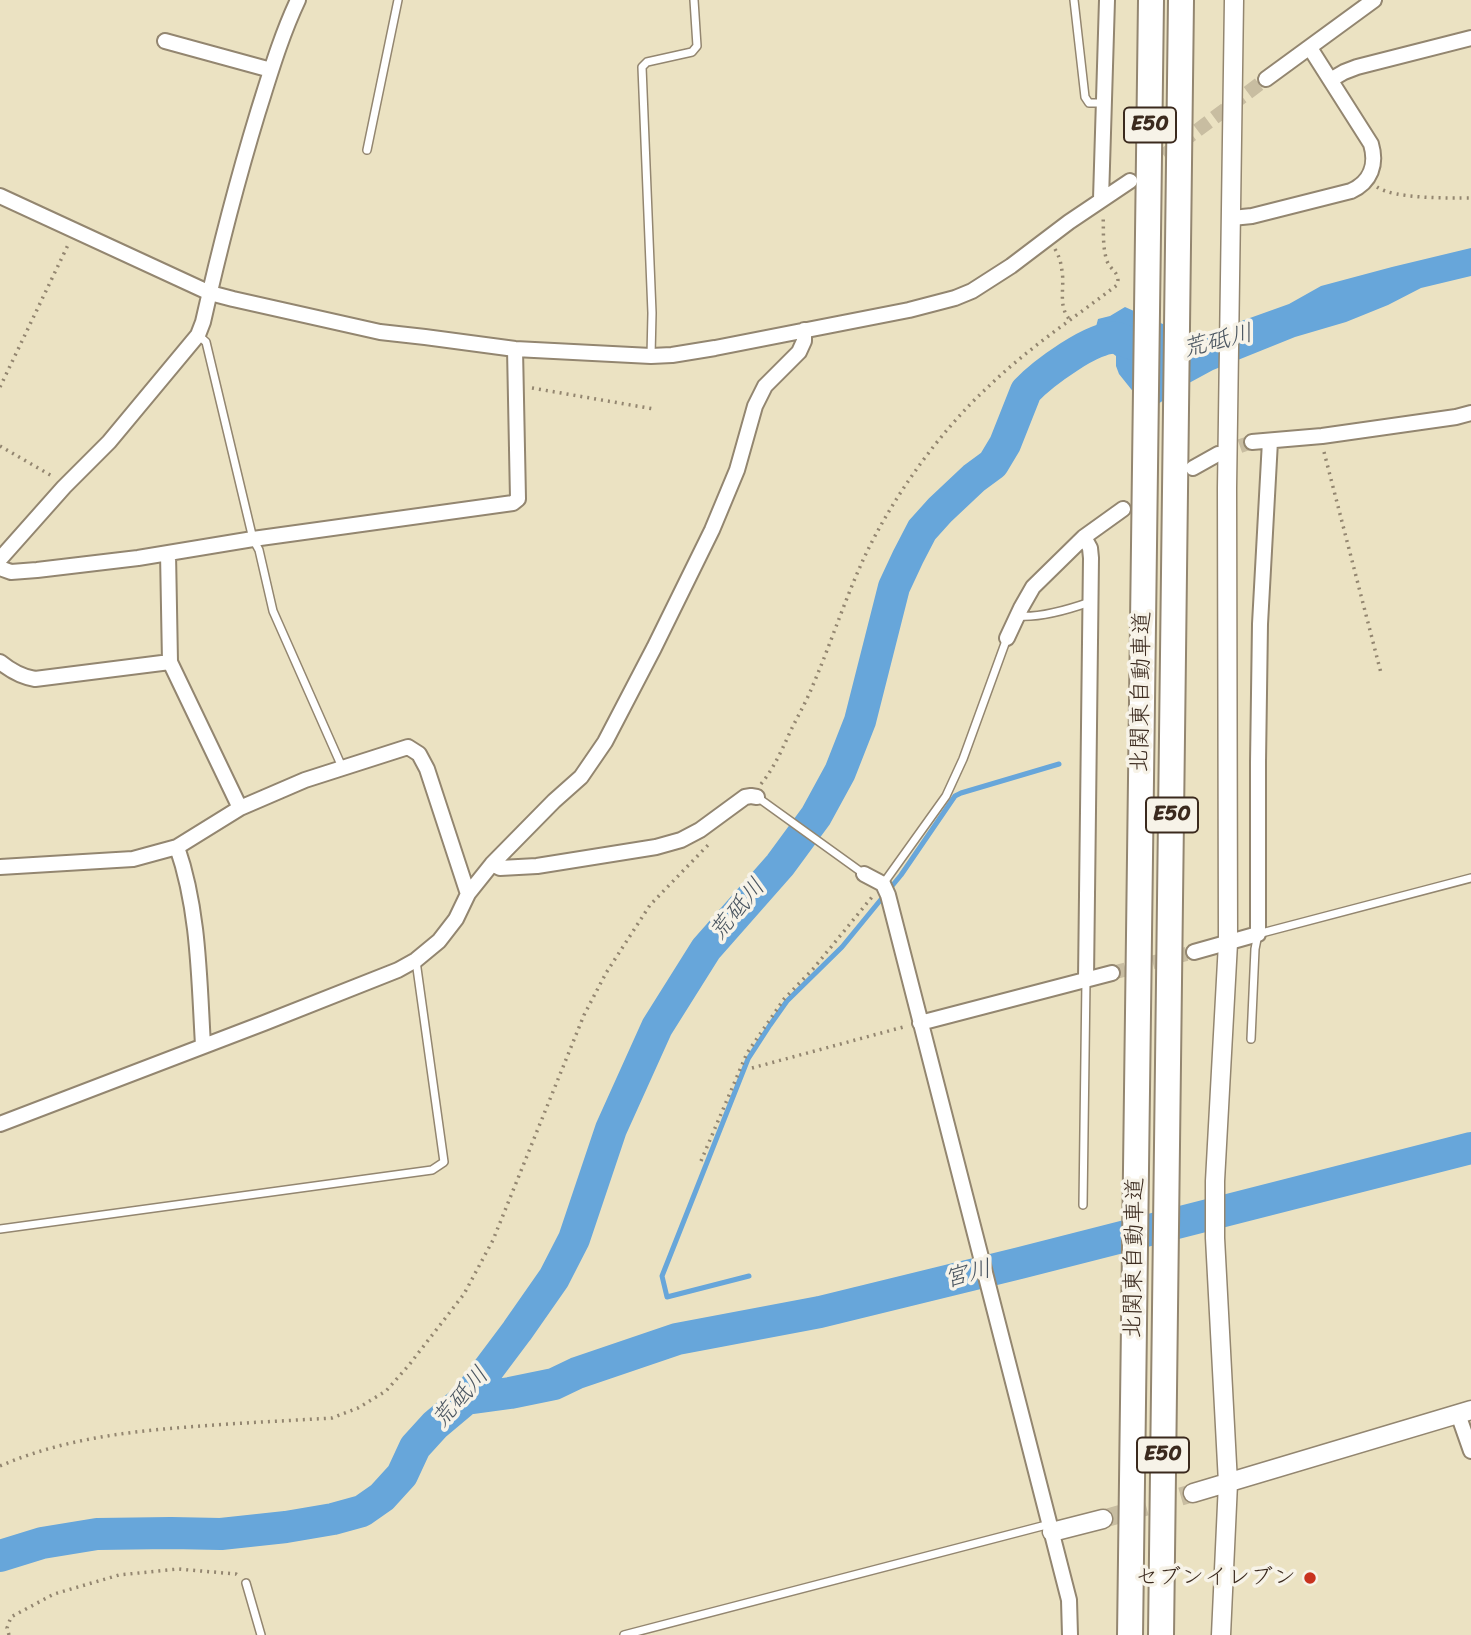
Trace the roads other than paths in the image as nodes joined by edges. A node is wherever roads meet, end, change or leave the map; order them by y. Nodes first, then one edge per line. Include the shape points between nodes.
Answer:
1 (298, 0) edge
2 (398, 0) edge
3 (694, 0) edge
4 (1074, 0) edge
5 (1107, 0) edge
6 (1151, 0) edge
7 (1181, 0) edge
8 (1234, 0) edge
9 (1374, 0) edge
10 (1471, 38) edge
11 (165, 41) dead end
12 (1310, 48) junction
13 (271, 70) junction
14 (1266, 79) tunnel mouth
15 (1332, 79) junction
16 (1104, 103) junction
17 (367, 150) dead end
18 (1130, 181) dead end
19 (0, 196) edge
20 (1101, 199) junction
21 (1231, 227) junction
22 (210, 293) junction
23 (804, 330) junction
24 (198, 335) junction
25 (515, 349) junction
26 (651, 356) junction
27 (1471, 413) edge
28 (1270, 441) junction
29 (1252, 442) tunnel mouth
30 (1218, 454) tunnel mouth
31 (1193, 468) dead end
32 (1123, 509) dead end
33 (1084, 537) junction
34 (253, 539) junction
35 (167, 553) junction
36 (0, 559) edge
37 (0, 568) edge
38 (1090, 601) junction
39 (1017, 616) junction
40 (1007, 638) joint
41 (0, 662) edge
42 (170, 662) junction
43 (342, 767) junction
44 (754, 797) joint
45 (240, 808) junction
46 (177, 847) junction
47 (492, 864) junction
48 (0, 867) edge
49 (864, 874) joint
50 (1471, 878) edge
51 (883, 884) junction
52 (468, 894) junction
53 (1258, 934) junction
54 (1228, 943) junction
55 (1194, 952) tunnel mouth
56 (416, 960) junction
57 (1112, 974) tunnel mouth
58 (1086, 979) junction
59 (920, 1023) junction
60 (1251, 1039) dead end
61 (203, 1045) junction
62 (0, 1124) edge
63 (1083, 1205) dead end
64 (0, 1228) edge
65 (1464, 1412) edge
66 (1471, 1451) edge
67 (1228, 1483) junction
68 (1193, 1493) tunnel mouth
69 (1103, 1519) tunnel mouth
70 (1051, 1528) junction
71 (246, 1583) road end
72 (261, 1635) edge
73 (624, 1635) edge
74 (1070, 1635) edge
75 (1130, 1635) edge
76 (1161, 1635) edge
77 (1222, 1635) edge

1 - 13 street
2 - 17 lane
3 - 26 lane via 697,46 692,52 642,67
4 - 16 lane via 1085,97 1089,103
5 - 16 street
6 - 75 highway, 北関東自動車道 / E50
7 - 76 highway, 北関東自動車道 / E50
8 - 21 street
9 - 12 street
10 - 15 street via 1357,67
11 - 13 street
12 - 14 street
12 - 15 street
13 - 22 street
15 - 21 street via 1371,144 1374,161 1369,177 1351,191 1252,216
16 - 20 street
18 - 20 street
19 - 22 street
20 - 23 street via 972,291 909,310
21 - 54 street
22 - 24 street
22 - 25 street via 380,332
23 - 26 street
23 - 47 street via 799,352 765,386 755,406 737,470 712,530 605,742 581,777
24 - 34 lane via 206,344
24 - 36 street via 109,442
25 - 26 street
25 - 34 street via 518,499 513,503
27 - 28 street
28 - 29 street
28 - 53 street via 1260,651
30 - 31 street
32 - 33 street
33 - 38 street via 1091,558
33 - 39 street via 1033,587
34 - 35 street
34 - 43 lane via 272,611
35 - 37 street via 37,570
35 - 42 street
38 - 39 lane
38 - 58 street
39 - 40 street
40 - 51 lane via 946,796
41 - 42 street via 35,679
42 - 45 street
43 - 45 street
43 - 52 street via 408,747 419,754
44 - 47 street via 740,800 700,830 669,844 537,866 499,868
44 - 49 lane
45 - 46 street
46 - 48 street via 133,859
46 - 61 street via 197,944
47 - 52 street
49 - 51 street
50 - 53 lane
51 - 59 street
52 - 56 street via 439,941
53 - 54 street
53 - 60 lane
54 - 55 street
54 - 67 street via 1215,1181
56 - 61 street
56 - 64 lane via 444,1162 432,1170
57 - 58 street
58 - 59 street
58 - 63 lane
59 - 70 street
61 - 62 street
65 - 66 street
65 - 67 street
67 - 68 street
67 - 77 street
69 - 70 street
70 - 73 lane
70 - 74 street via 1069,1600
71 - 72 lane

